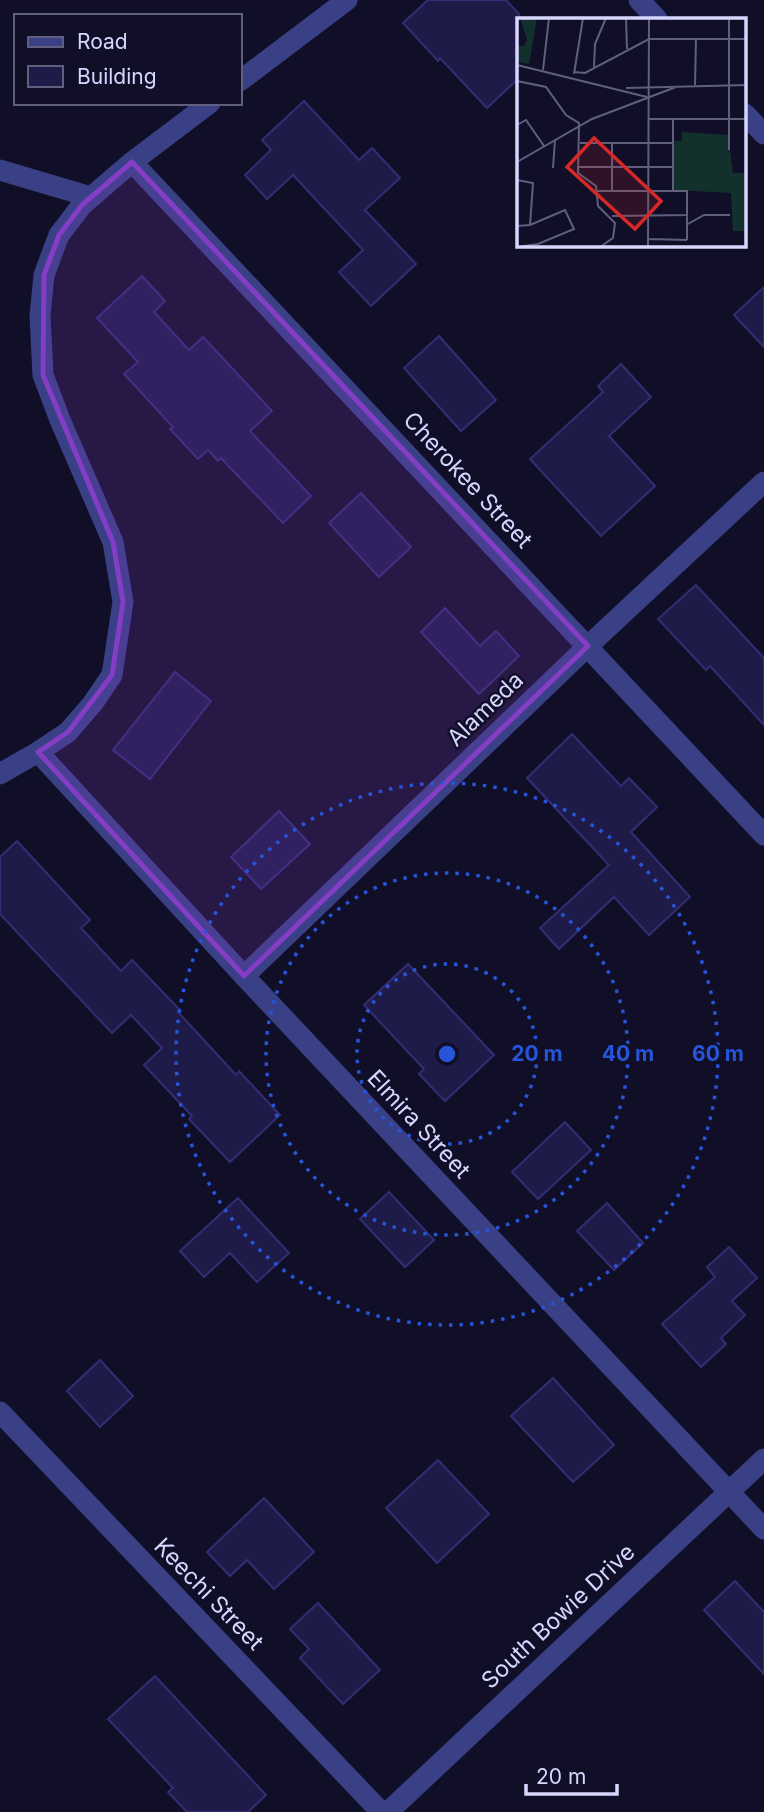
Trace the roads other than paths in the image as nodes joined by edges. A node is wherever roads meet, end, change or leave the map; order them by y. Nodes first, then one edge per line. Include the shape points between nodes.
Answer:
1 (347, 0) edge
2 (639, 0) edge
3 (656, 18) edge
4 (242, 79) edge
5 (207, 105) edge
6 (746, 115) edge
7 (764, 134) edge
8 (132, 162) junction
9 (0, 170) edge
10 (92, 197) junction
11 (764, 482) edge
12 (588, 646) junction
13 (38, 752) junction
14 (0, 774) edge
15 (764, 835) edge
16 (244, 976) junction
17 (0, 1412) edge
18 (764, 1459) edge
19 (729, 1492) junction
20 (764, 1529) edge
21 (381, 1812) edge
22 (388, 1812) edge

1 - 4 street
2 - 3 street
5 - 8 street
6 - 7 street
8 - 10 street
8 - 12 street, Cherokee Street
9 - 10 street
10 - 13 street via 58,235 44,275 40,316 43,375 113,542 123,602 112,675 68,732
11 - 12 street, Alameda
12 - 15 street, Cherokee Street
12 - 16 street, Alameda
13 - 14 street
13 - 16 street, Elmira Street
16 - 19 street, Elmira Street
17 - 21 street, Keechi Street
18 - 19 street, South Bowie Drive
19 - 20 street, Elmira Street
19 - 22 street, South Bowie Drive

